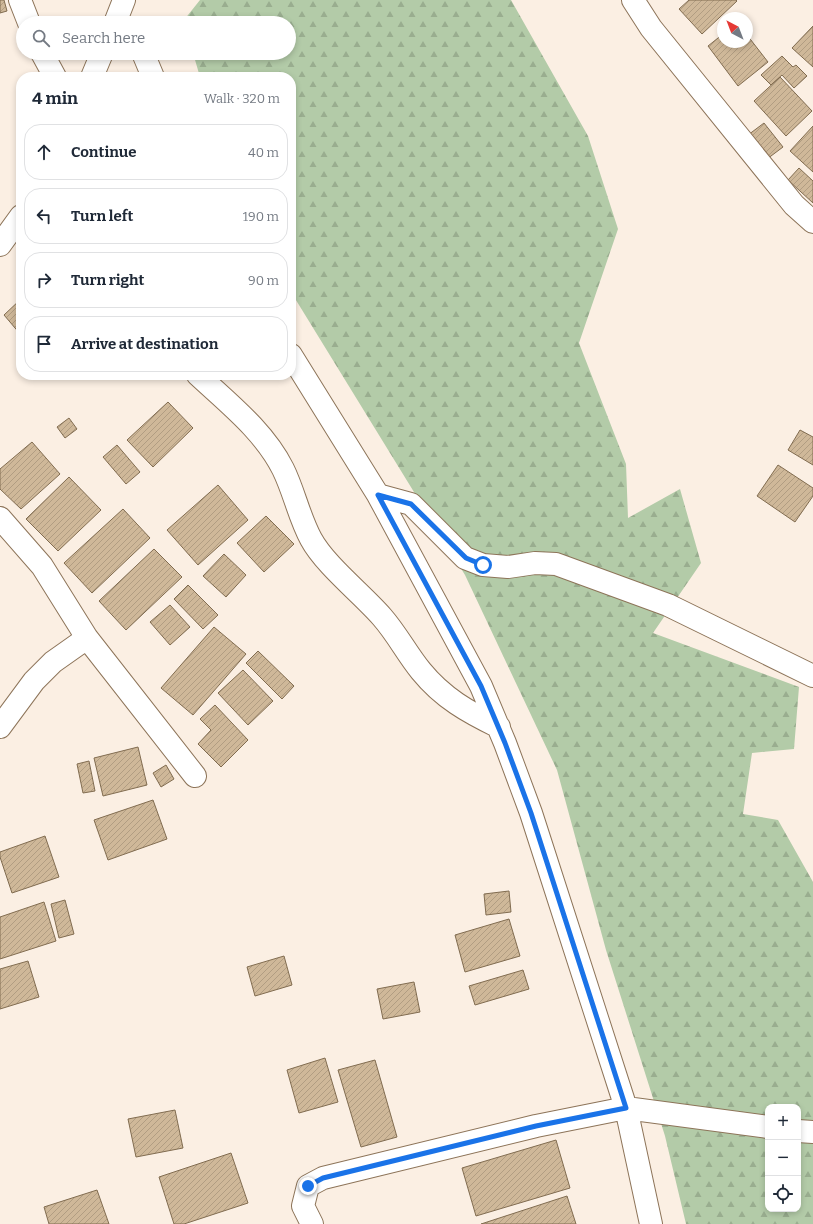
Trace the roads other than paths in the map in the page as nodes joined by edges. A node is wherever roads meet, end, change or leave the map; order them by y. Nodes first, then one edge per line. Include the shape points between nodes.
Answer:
1 (20, 0) edge
2 (633, 0) edge
3 (26, 16) edge
4 (46, 60) edge
5 (99, 60) edge
6 (146, 60) edge
7 (52, 72) edge
8 (94, 72) edge
9 (151, 72) edge
10 (813, 222) edge
11 (16, 223) edge
12 (0, 245) edge
13 (296, 363) edge
14 (203, 380) edge
15 (378, 495) junction
16 (0, 518) edge
17 (87, 638) junction
18 (813, 676) edge
19 (0, 727) edge
20 (499, 727) junction
21 (195, 776) dead end
22 (626, 1108) junction
23 (765, 1127) edge
24 (801, 1131) edge
25 (813, 1132) edge
26 (312, 1224) edge
27 (651, 1224) edge

1 - 3 street
2 - 10 street via 651,28 794,205
4 - 7 street
5 - 8 street
6 - 9 street
11 - 12 street
13 - 15 street
14 - 20 street via 263,439 283,468 311,540 383,618 422,672 444,695 464,710
15 - 18 street via 411,504 466,558 483,565 508,567 535,563 556,564 668,605
15 - 20 street via 481,686
16 - 17 street via 42,566
17 - 19 street via 53,662 34,680
17 - 21 street
20 - 22 street via 531,813
22 - 23 street
22 - 26 street via 536,1126 323,1178 308,1186 303,1206
22 - 27 street
24 - 25 street

